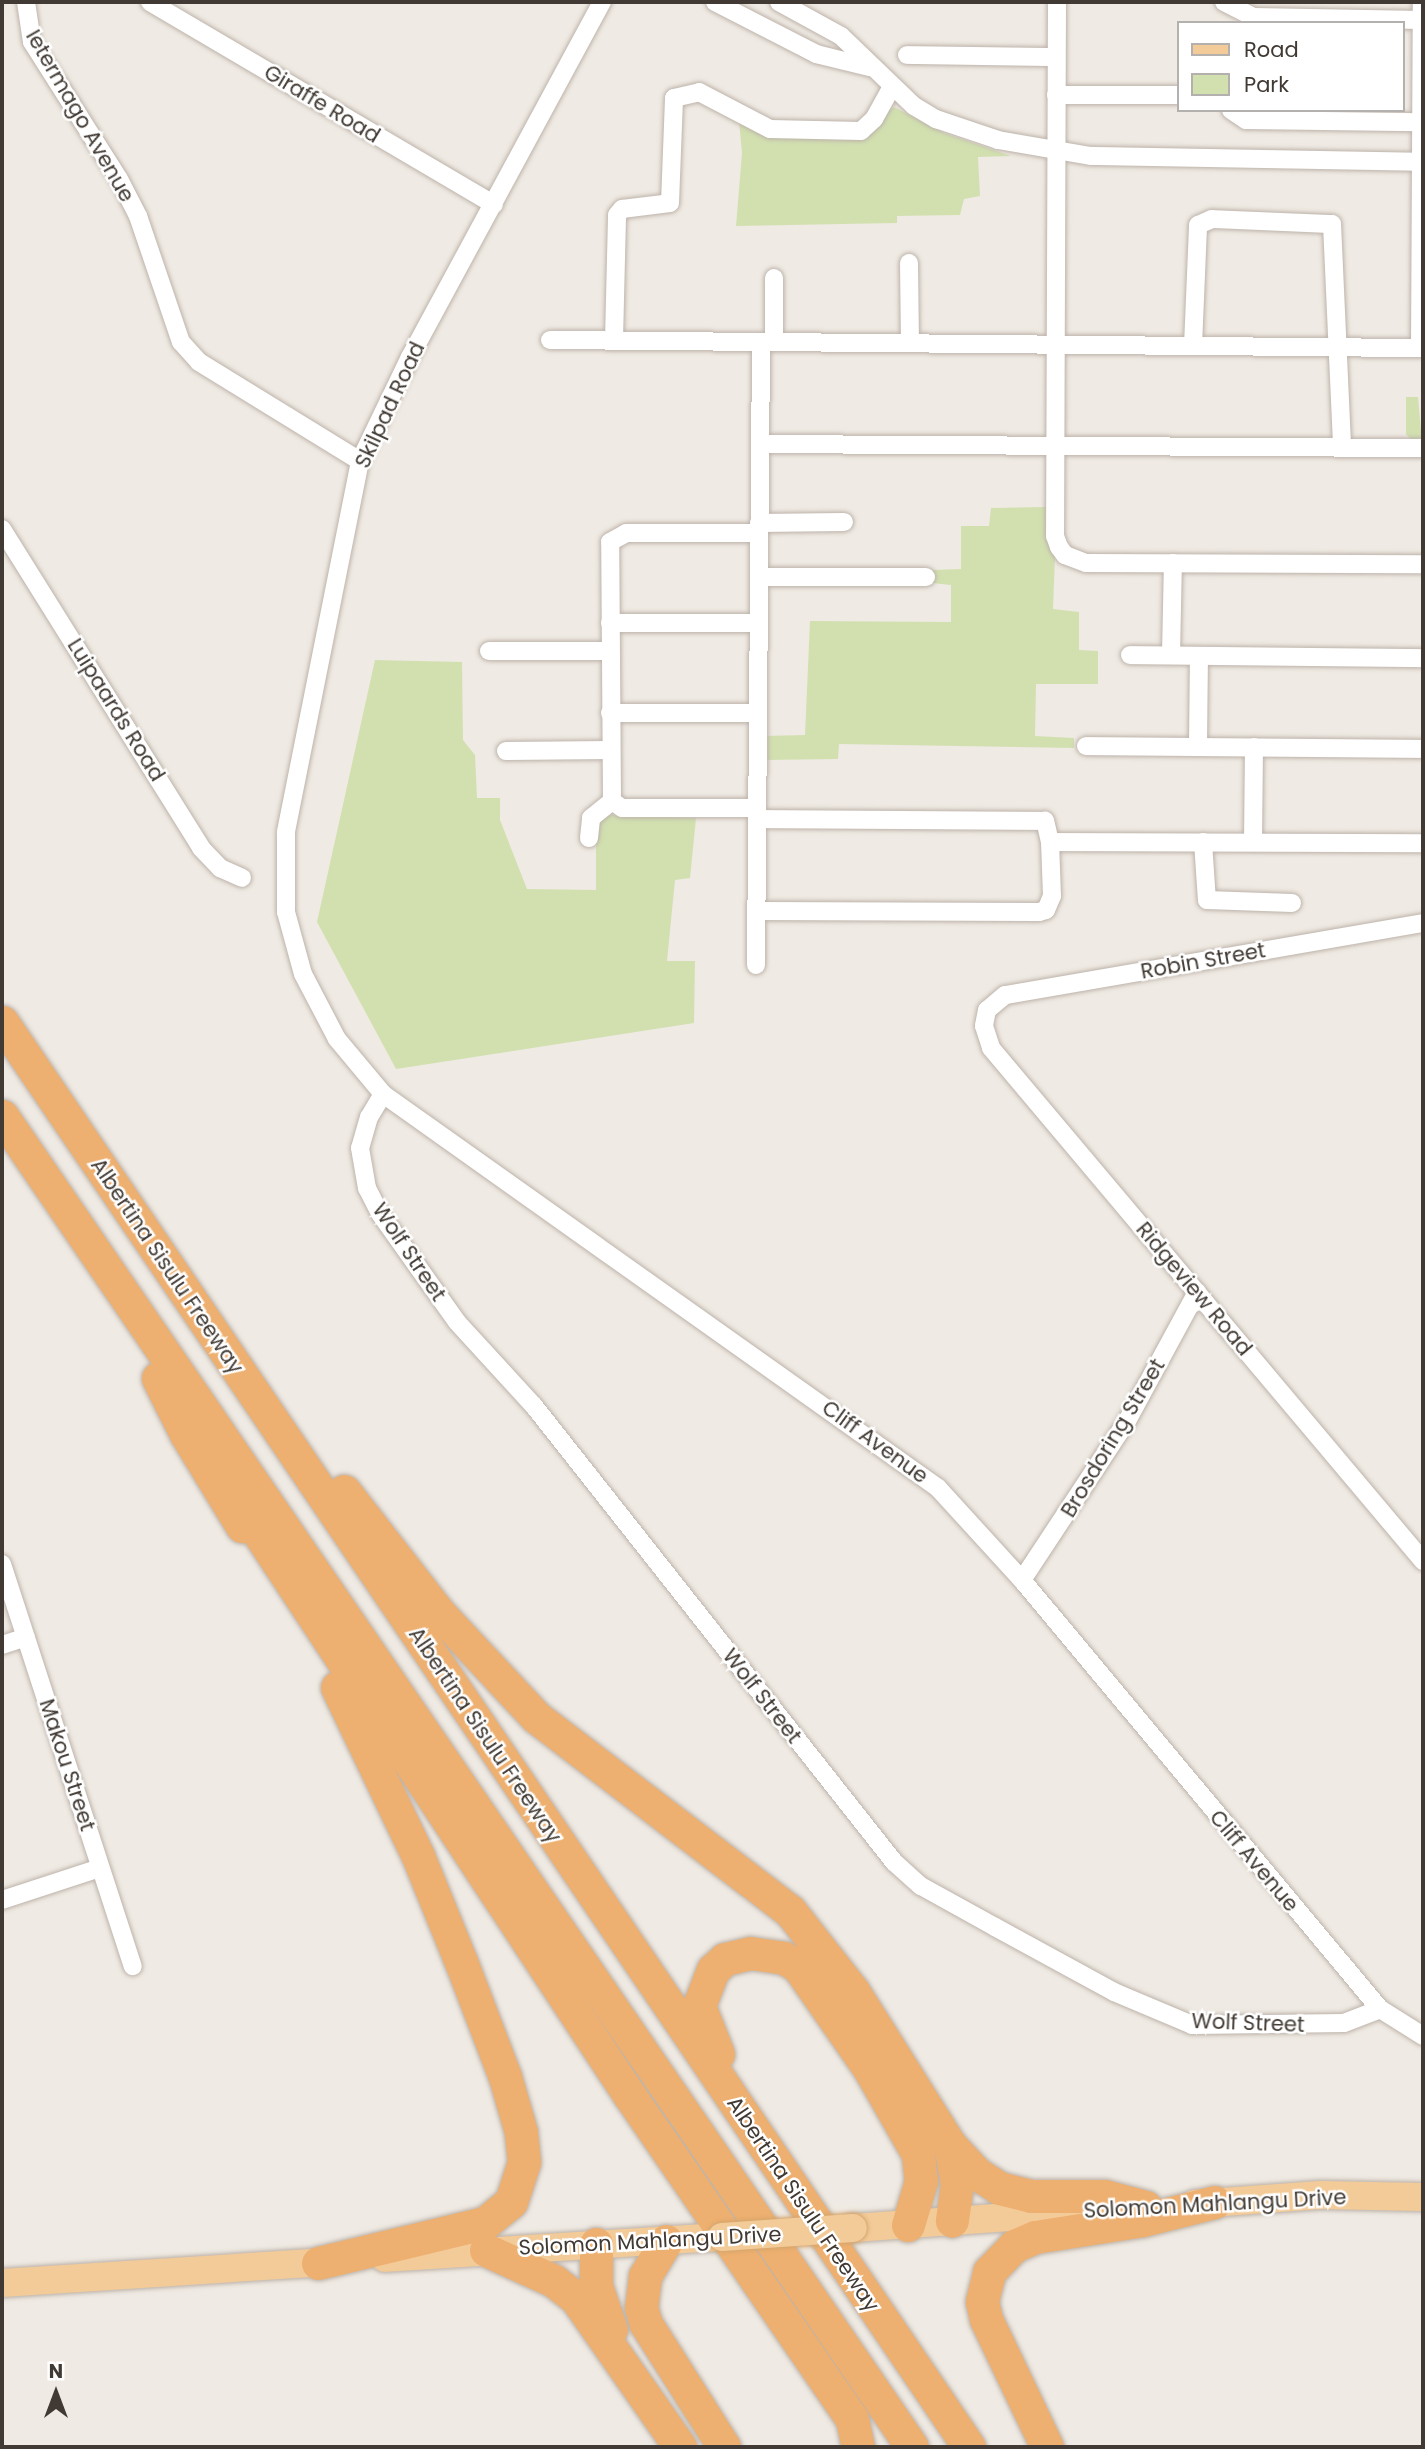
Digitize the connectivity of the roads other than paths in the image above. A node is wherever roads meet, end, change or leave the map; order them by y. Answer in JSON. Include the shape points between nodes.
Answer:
{"nodes":[{"id":1,"x":26,"y":2,"type":"edge"},
{"id":2,"x":150,"y":2,"type":"edge"},
{"id":3,"x":602,"y":2,"type":"edge"},
{"id":4,"x":715,"y":2,"type":"edge"},
{"id":5,"x":779,"y":2,"type":"edge"},
{"id":6,"x":1057,"y":2,"type":"edge"},
{"id":7,"x":1224,"y":2,"type":"edge"},
{"id":8,"x":1422,"y":2,"type":"edge"},
{"id":9,"x":593,"y":10,"type":"edge"},
{"id":10,"x":1422,"y":20,"type":"edge"},
{"id":11,"x":907,"y":55,"type":"dead end"},
{"id":12,"x":1056,"y":57,"type":"junction"},
{"id":13,"x":869,"y":67,"type":"junction"},
{"id":14,"x":892,"y":87,"type":"junction"},
{"id":15,"x":1056,"y":95,"type":"junction"},
{"id":16,"x":1176,"y":96,"type":"edge"},
{"id":17,"x":1234,"y":112,"type":"edge"},
{"id":18,"x":1421,"y":122,"type":"junction"},
{"id":19,"x":1056,"y":151,"type":"junction"},
{"id":20,"x":1422,"y":162,"type":"edge"},
{"id":21,"x":494,"y":205,"type":"junction"},
{"id":22,"x":1421,"y":224,"type":"edge"},
{"id":23,"x":909,"y":264,"type":"dead end"},
{"id":24,"x":774,"y":278,"type":"dead end"},
{"id":25,"x":550,"y":340,"type":"dead end"},
{"id":26,"x":614,"y":340,"type":"junction"},
{"id":27,"x":767,"y":342,"type":"junction"},
{"id":28,"x":910,"y":343,"type":"junction"},
{"id":29,"x":1055,"y":345,"type":"junction"},
{"id":30,"x":1193,"y":346,"type":"junction"},
{"id":31,"x":1336,"y":347,"type":"junction"},
{"id":32,"x":1422,"y":348,"type":"edge"},
{"id":33,"x":1055,"y":443,"type":"junction"},
{"id":34,"x":760,"y":444,"type":"junction"},
{"id":35,"x":1342,"y":445,"type":"junction"},
{"id":36,"x":1422,"y":448,"type":"edge"},
{"id":37,"x":360,"y":461,"type":"junction"},
{"id":38,"x":844,"y":522,"type":"dead end"},
{"id":39,"x":760,"y":528,"type":"junction"},
{"id":40,"x":2,"y":529,"type":"edge"},
{"id":41,"x":1173,"y":563,"type":"junction"},
{"id":42,"x":1423,"y":564,"type":"edge"},
{"id":43,"x":759,"y":577,"type":"junction"},
{"id":44,"x":926,"y":577,"type":"dead end"},
{"id":45,"x":610,"y":623,"type":"junction"},
{"id":46,"x":759,"y":623,"type":"junction"},
{"id":47,"x":489,"y":652,"type":"dead end"},
{"id":48,"x":610,"y":652,"type":"junction"},
{"id":49,"x":1130,"y":655,"type":"dead end"},
{"id":50,"x":1171,"y":655,"type":"junction"},
{"id":51,"x":1199,"y":656,"type":"junction"},
{"id":52,"x":1423,"y":658,"type":"edge"},
{"id":53,"x":610,"y":713,"type":"junction"},
{"id":54,"x":758,"y":713,"type":"junction"},
{"id":55,"x":1086,"y":746,"type":"dead end"},
{"id":56,"x":1198,"y":747,"type":"junction"},
{"id":57,"x":1254,"y":747,"type":"junction"},
{"id":58,"x":1423,"y":748,"type":"edge"},
{"id":59,"x":609,"y":750,"type":"junction"},
{"id":60,"x":506,"y":751,"type":"dead end"},
{"id":61,"x":612,"y":801,"type":"junction"},
{"id":62,"x":757,"y":813,"type":"junction"},
{"id":63,"x":589,"y":838,"type":"dead end"},
{"id":64,"x":1051,"y":842,"type":"junction"},
{"id":65,"x":1203,"y":842,"type":"junction"},
{"id":66,"x":1253,"y":842,"type":"junction"},
{"id":67,"x":1423,"y":843,"type":"edge"},
{"id":68,"x":242,"y":878,"type":"dead end"},
{"id":69,"x":1292,"y":903,"type":"dead end"},
{"id":70,"x":757,"y":911,"type":"junction"},
{"id":71,"x":286,"y":912,"type":"joint"},
{"id":72,"x":1423,"y":923,"type":"edge"},
{"id":73,"x":756,"y":965,"type":"dead end"},
{"id":74,"x":987,"y":1010,"type":"joint"},
{"id":75,"x":2,"y":1022,"type":"edge"},
{"id":76,"x":383,"y":1094,"type":"junction"},
{"id":77,"x":2,"y":1116,"type":"edge"},
{"id":78,"x":2,"y":1141,"type":"edge"},
{"id":79,"x":1197,"y":1292,"type":"junction"},
{"id":80,"x":205,"y":1322,"type":"junction"},
{"id":81,"x":158,"y":1378,"type":"junction"},
{"id":82,"x":1423,"y":1561,"type":"edge"},
{"id":83,"x":2,"y":1564,"type":"edge"},
{"id":84,"x":1022,"y":1580,"type":"junction"},
{"id":85,"x":26,"y":1637,"type":"junction"},
{"id":86,"x":2,"y":1645,"type":"edge"},
{"id":87,"x":100,"y":1868,"type":"junction"},
{"id":88,"x":2,"y":1899,"type":"edge"},
{"id":89,"x":132,"y":1966,"type":"dead end"},
{"id":90,"x":1380,"y":2009,"type":"junction"},
{"id":91,"x":1423,"y":2036,"type":"edge"},
{"id":92,"x":950,"y":2145,"type":"junction"},
{"id":93,"x":1423,"y":2197,"type":"edge"},
{"id":94,"x":1215,"y":2202,"type":"junction"},
{"id":95,"x":1146,"y":2207,"type":"junction"},
{"id":96,"x":952,"y":2221,"type":"junction"},
{"id":97,"x":901,"y":2225,"type":"junction"},
{"id":98,"x":666,"y":2241,"type":"junction"},
{"id":99,"x":596,"y":2245,"type":"junction"},
{"id":100,"x":486,"y":2250,"type":"junction"},
{"id":101,"x":318,"y":2263,"type":"junction"},
{"id":102,"x":2,"y":2283,"type":"edge"},
{"id":103,"x":642,"y":2391,"type":"junction"},
{"id":104,"x":680,"y":2447,"type":"edge"},
{"id":105,"x":723,"y":2447,"type":"edge"},
{"id":106,"x":858,"y":2447,"type":"edge"},
{"id":107,"x":912,"y":2447,"type":"edge"},
{"id":108,"x":970,"y":2447,"type":"edge"},
{"id":109,"x":982,"y":2447,"type":"edge"},
{"id":110,"x":1047,"y":2447,"type":"edge"}],
"edges":[{"from":1,"to":37,"type":"street","name":"Ietermago Avenue","via":[[32,42],[130,200],[181,342],[200,362]]},
{"from":2,"to":21,"type":"street","name":"Giraffe Road"},
{"from":3,"to":9,"type":"street","name":"Skilpad Road"},
{"from":4,"to":13,"type":"street","via":[[816,54]]},
{"from":5,"to":13,"type":"street","via":[[841,36]]},
{"from":6,"to":12,"type":"street"},
{"from":7,"to":10,"type":"street","via":[[1253,16]]},
{"from":8,"to":10,"type":"street"},
{"from":9,"to":21,"type":"street","name":"Skilpad Road"},
{"from":10,"to":18,"type":"street"},
{"from":11,"to":12,"type":"street"},
{"from":12,"to":15,"type":"street"},
{"from":13,"to":14,"type":"street"},
{"from":14,"to":19,"type":"street","via":[[914,106],[956,127]]},
{"from":14,"to":26,"type":"street","via":[[862,131],[770,129],[699,92],[674,98],[670,203],[622,209],[617,215]]},
{"from":15,"to":16,"type":"street"},
{"from":15,"to":19,"type":"street"},
{"from":17,"to":18,"type":"street","via":[[1246,120]]},
{"from":18,"to":20,"type":"street"},
{"from":19,"to":20,"type":"street","via":[[1091,156]]},
{"from":19,"to":29,"type":"street"},
{"from":20,"to":22,"type":"street"},
{"from":21,"to":37,"type":"street","name":"Skilpad Road","via":[[410,357]]},
{"from":22,"to":32,"type":"street"},
{"from":23,"to":28,"type":"street"},
{"from":24,"to":27,"type":"street"},
{"from":25,"to":26,"type":"street"},
{"from":26,"to":27,"type":"street"},
{"from":27,"to":28,"type":"street"},
{"from":27,"to":34,"type":"street"},
{"from":28,"to":29,"type":"street"},
{"from":29,"to":30,"type":"street"},
{"from":29,"to":33,"type":"street"},
{"from":30,"to":31,"type":"street"},
{"from":30,"to":31,"type":"street","via":[[1198,225],[1212,219],[1332,224]]},
{"from":31,"to":32,"type":"street"},
{"from":31,"to":35,"type":"street"},
{"from":33,"to":34,"type":"street"},
{"from":33,"to":35,"type":"street"},
{"from":33,"to":41,"type":"street","via":[[1055,536],[1065,555],[1086,563]]},
{"from":34,"to":39,"type":"street"},
{"from":35,"to":36,"type":"street"},
{"from":37,"to":71,"type":"street","name":"Skilpad Road","via":[[285,833]]},
{"from":38,"to":39,"type":"street"},
{"from":39,"to":43,"type":"street"},
{"from":39,"to":45,"type":"street","via":[[626,533],[613,538]]},
{"from":40,"to":68,"type":"street","name":"Luipaards Road","via":[[201,848],[220,868]]},
{"from":41,"to":42,"type":"street"},
{"from":41,"to":50,"type":"street"},
{"from":43,"to":44,"type":"street"},
{"from":43,"to":46,"type":"street"},
{"from":45,"to":46,"type":"street"},
{"from":45,"to":48,"type":"street"},
{"from":46,"to":54,"type":"street"},
{"from":47,"to":48,"type":"street"},
{"from":48,"to":53,"type":"street"},
{"from":49,"to":50,"type":"street"},
{"from":50,"to":51,"type":"street"},
{"from":51,"to":52,"type":"street"},
{"from":51,"to":56,"type":"street"},
{"from":53,"to":54,"type":"street"},
{"from":53,"to":59,"type":"street"},
{"from":54,"to":62,"type":"street"},
{"from":55,"to":56,"type":"street"},
{"from":56,"to":57,"type":"street"},
{"from":57,"to":58,"type":"street"},
{"from":57,"to":66,"type":"street"},
{"from":59,"to":60,"type":"street"},
{"from":59,"to":61,"type":"street"},
{"from":61,"to":62,"type":"street","via":[[622,808]]},
{"from":61,"to":63,"type":"street","via":[[592,818]]},
{"from":62,"to":64,"type":"street","via":[[1035,819],[1045,821]]},
{"from":62,"to":70,"type":"street"},
{"from":64,"to":65,"type":"street"},
{"from":64,"to":70,"type":"street","via":[[1052,896],[1046,910],[1039,912]]},
{"from":65,"to":66,"type":"street"},
{"from":65,"to":69,"type":"street","via":[[1207,900]]},
{"from":66,"to":67,"type":"street"},
{"from":70,"to":73,"type":"street"},
{"from":71,"to":76,"type":"street","name":"Cliff Avenue","via":[[317,1005],[337,1039]]},
{"from":72,"to":74,"type":"street","name":"Robin Street","via":[[1029,990],[1005,995]]},
{"from":74,"to":79,"type":"street","name":"Ridgeview Road","via":[[984,1026],[991,1048]]},
{"from":75,"to":80,"type":"highway","name":"Albertina Sisulu Freeway"},
{"from":76,"to":84,"type":"street","name":"Cliff Avenue","via":[[915,1468]]},
{"from":76,"to":90,"type":"street","name":"Wolf Street","via":[[369,1117],[360,1148],[367,1188],[381,1215],[457,1322],[534,1406],[894,1862],[921,1886],[995,1927],[1114,1992],[1192,2025],[1343,2023]]},
{"from":77,"to":107,"type":"highway"},
{"from":78,"to":81,"type":"highway"},
{"from":79,"to":82,"type":"street","name":"Ridgeview Road"},
{"from":79,"to":84,"type":"street","name":"Brosdoring Street","via":[[1127,1421]]},
{"from":80,"to":92,"type":"highway","via":[[229,1344],[439,1613],[536,1717],[790,1911],[853,1991]]},
{"from":80,"to":108,"type":"highway","name":"Albertina Sisulu Freeway"},
{"from":81,"to":101,"type":"highway","via":[[186,1434],[359,1729],[461,1962],[522,2132],[524,2162],[518,2190],[503,2212],[485,2223]]},
{"from":81,"to":106,"type":"highway","via":[[630,2096],[852,2419]]},
{"from":83,"to":85,"type":"street","name":"Makou Street"},
{"from":84,"to":90,"type":"street","name":"Cliff Avenue"},
{"from":85,"to":86,"type":"street"},
{"from":85,"to":87,"type":"street","name":"Makou Street"},
{"from":87,"to":88,"type":"street"},
{"from":87,"to":89,"type":"street","name":"Makou Street"},
{"from":90,"to":91,"type":"street","name":"Cliff Avenue"},
{"from":92,"to":95,"type":"highway","via":[[982,2178],[1014,2193],[1104,2196]]},
{"from":92,"to":96,"type":"highway","via":[[957,2185]]},
{"from":93,"to":94,"type":"main road","name":"Solomon Mahlangu Drive","via":[[1321,2195]]},
{"from":94,"to":95,"type":"main road","name":"Solomon Mahlangu Drive"},
{"from":94,"to":110,"type":"highway","via":[[1143,2220],[1035,2237],[1014,2246],[993,2266],[984,2287],[986,2319]]},
{"from":95,"to":96,"type":"main road","name":"Solomon Mahlangu Drive"},
{"from":96,"to":97,"type":"main road","name":"Solomon Mahlangu Drive"},
{"from":97,"to":98,"type":"main road","name":"Solomon Mahlangu Drive","bridge":true},
{"from":97,"to":109,"type":"highway","via":[[921,2181],[918,2154],[810,1978],[784,1958],[768,1954],[725,1959],[706,1980],[699,2006],[716,2051]]},
{"from":98,"to":99,"type":"main road","name":"Solomon Mahlangu Drive"},
{"from":98,"to":105,"type":"highway","via":[[645,2276],[641,2307],[653,2336]]},
{"from":99,"to":100,"type":"main road","name":"Solomon Mahlangu Drive"},
{"from":99,"to":103,"type":"highway","via":[[598,2299]]},
{"from":100,"to":101,"type":"main road","name":"Solomon Mahlangu Drive"},
{"from":100,"to":103,"type":"highway","via":[[554,2281],[576,2298]]},
{"from":101,"to":102,"type":"main road","name":"Solomon Mahlangu Drive"},
{"from":103,"to":104,"type":"highway"}]}
